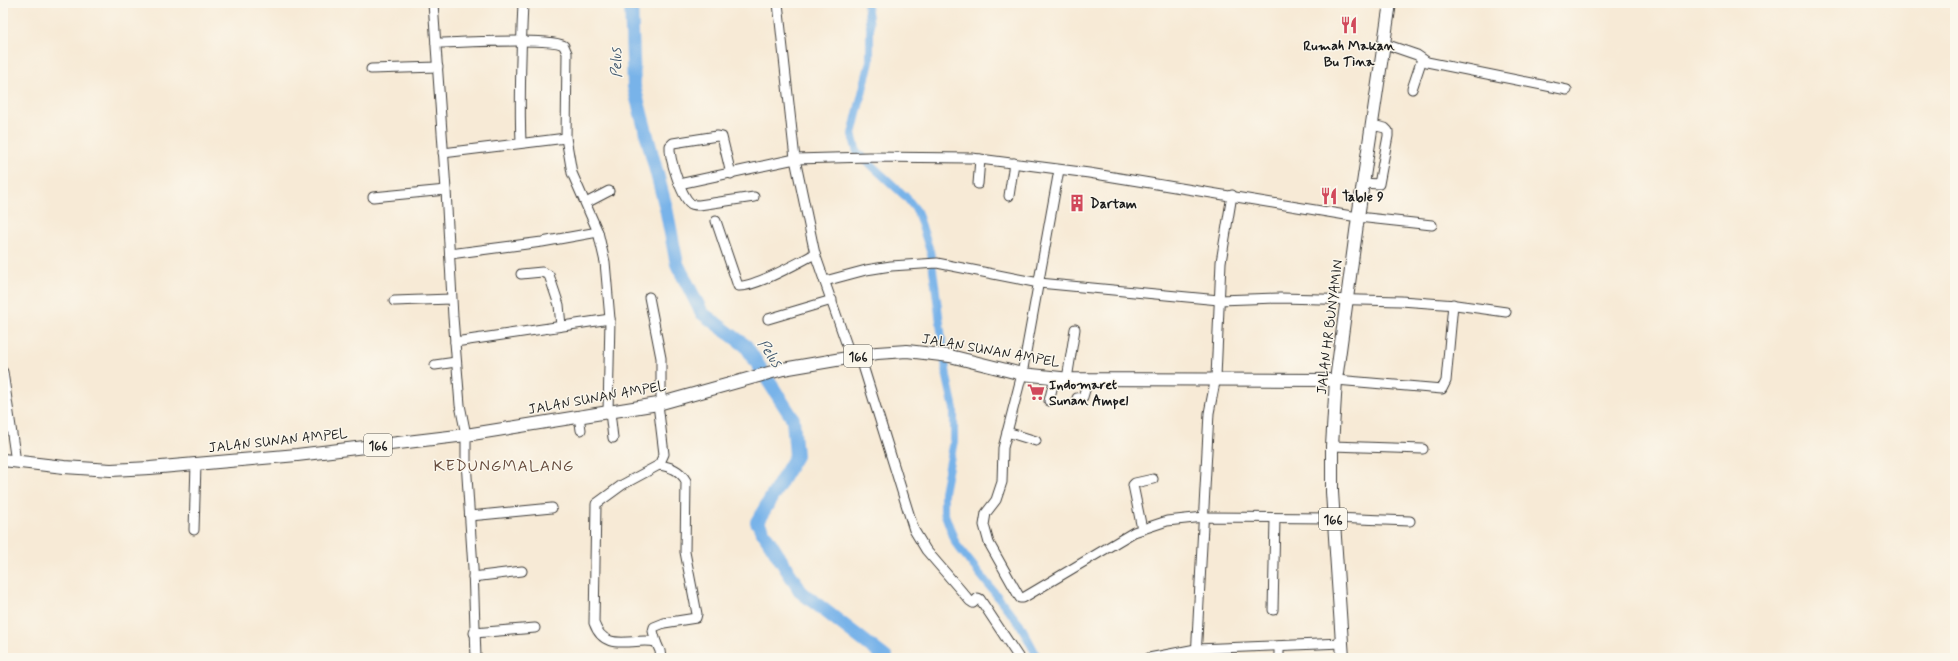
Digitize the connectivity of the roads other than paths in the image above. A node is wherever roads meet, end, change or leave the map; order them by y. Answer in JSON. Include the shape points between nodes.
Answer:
{"nodes":[{"id":1,"x":433,"y":3,"type":"edge"},
{"id":2,"x":523,"y":3,"type":"edge"},
{"id":3,"x":778,"y":3,"type":"edge"},
{"id":4,"x":1390,"y":3,"type":"edge"},
{"id":5,"x":523,"y":41,"type":"junction"},
{"id":6,"x":436,"y":43,"type":"junction"},
{"id":7,"x":1385,"y":44,"type":"junction"},
{"id":8,"x":1422,"y":59,"type":"junction"},
{"id":9,"x":438,"y":67,"type":"junction"},
{"id":10,"x":371,"y":69,"type":"dead end"},
{"id":11,"x":1412,"y":89,"type":"dead end"},
{"id":12,"x":1567,"y":90,"type":"dead end"},
{"id":13,"x":1372,"y":125,"type":"junction"},
{"id":14,"x":566,"y":138,"type":"junction"},
{"id":15,"x":521,"y":142,"type":"junction"},
{"id":16,"x":443,"y":152,"type":"junction"},
{"id":17,"x":795,"y":159,"type":"junction"},
{"id":18,"x":980,"y":159,"type":"junction"},
{"id":19,"x":1014,"y":163,"type":"junction"},
{"id":20,"x":1059,"y":170,"type":"junction"},
{"id":21,"x":731,"y":174,"type":"junction"},
{"id":22,"x":1363,"y":183,"type":"junction"},
{"id":23,"x":679,"y":184,"type":"junction"},
{"id":24,"x":978,"y":184,"type":"dead end"},
{"id":25,"x":446,"y":190,"type":"junction"},
{"id":26,"x":609,"y":192,"type":"dead end"},
{"id":27,"x":1232,"y":195,"type":"junction"},
{"id":28,"x":754,"y":196,"type":"dead end"},
{"id":29,"x":1009,"y":196,"type":"dead end"},
{"id":30,"x":373,"y":197,"type":"dead end"},
{"id":31,"x":586,"y":203,"type":"junction"},
{"id":32,"x":1358,"y":216,"type":"junction"},
{"id":33,"x":716,"y":221,"type":"dead end"},
{"id":34,"x":1432,"y":225,"type":"dead end"},
{"id":35,"x":598,"y":232,"type":"junction"},
{"id":36,"x":450,"y":254,"type":"junction"},
{"id":37,"x":815,"y":254,"type":"junction"},
{"id":38,"x":521,"y":274,"type":"dead end"},
{"id":39,"x":825,"y":281,"type":"junction"},
{"id":40,"x":1039,"y":283,"type":"junction"},
{"id":41,"x":649,"y":298,"type":"dead end"},
{"id":42,"x":451,"y":299,"type":"junction"},
{"id":43,"x":1348,"y":299,"type":"junction"},
{"id":44,"x":832,"y":300,"type":"junction"},
{"id":45,"x":1219,"y":300,"type":"junction"},
{"id":46,"x":394,"y":301,"type":"dead end"},
{"id":47,"x":1453,"y":304,"type":"junction"},
{"id":48,"x":1506,"y":312,"type":"dead end"},
{"id":49,"x":610,"y":319,"type":"junction"},
{"id":50,"x":768,"y":319,"type":"dead end"},
{"id":51,"x":561,"y":326,"type":"junction"},
{"id":52,"x":1075,"y":329,"type":"dead end"},
{"id":53,"x":456,"y":342,"type":"junction"},
{"id":54,"x":856,"y":357,"type":"junction"},
{"id":55,"x":456,"y":362,"type":"junction"},
{"id":56,"x":435,"y":365,"type":"dead end"},
{"id":57,"x":3,"y":372,"type":"edge"},
{"id":58,"x":1022,"y":374,"type":"junction"},
{"id":59,"x":1061,"y":378,"type":"junction"},
{"id":60,"x":1088,"y":380,"type":"junction"},
{"id":61,"x":1215,"y":380,"type":"junction"},
{"id":62,"x":1336,"y":380,"type":"junction"},
{"id":63,"x":1077,"y":398,"type":"dead end"},
{"id":64,"x":1049,"y":401,"type":"dead end"},
{"id":65,"x":660,"y":403,"type":"junction"},
{"id":66,"x":609,"y":412,"type":"junction"},
{"id":67,"x":579,"y":416,"type":"junction"},
{"id":68,"x":581,"y":430,"type":"dead end"},
{"id":69,"x":1007,"y":432,"type":"junction"},
{"id":70,"x":466,"y":435,"type":"junction"},
{"id":71,"x":613,"y":438,"type":"dead end"},
{"id":72,"x":1036,"y":441,"type":"dead end"},
{"id":73,"x":1332,"y":446,"type":"junction"},
{"id":74,"x":1424,"y":449,"type":"dead end"},
{"id":75,"x":3,"y":460,"type":"edge"},
{"id":76,"x":16,"y":462,"type":"junction"},
{"id":77,"x":196,"y":464,"type":"junction"},
{"id":78,"x":659,"y":465,"type":"junction"},
{"id":79,"x":1154,"y":479,"type":"dead end"},
{"id":80,"x":552,"y":508,"type":"dead end"},
{"id":81,"x":470,"y":516,"type":"junction"},
{"id":82,"x":1204,"y":517,"type":"junction"},
{"id":83,"x":1275,"y":518,"type":"junction"},
{"id":84,"x":1333,"y":518,"type":"junction"},
{"id":85,"x":1410,"y":521,"type":"dead end"},
{"id":86,"x":1142,"y":529,"type":"junction"},
{"id":87,"x":194,"y":530,"type":"dead end"},
{"id":88,"x":522,"y":571,"type":"dead end"},
{"id":89,"x":473,"y":577,"type":"junction"},
{"id":90,"x":1273,"y":610,"type":"dead end"},
{"id":91,"x":535,"y":628,"type":"dead end"},
{"id":92,"x":474,"y":633,"type":"junction"},
{"id":93,"x":656,"y":642,"type":"junction"},
{"id":94,"x":1342,"y":643,"type":"junction"},
{"id":95,"x":1279,"y":646,"type":"junction"},
{"id":96,"x":1196,"y":654,"type":"edge"},
{"id":97,"x":476,"y":658,"type":"edge"},
{"id":98,"x":661,"y":658,"type":"edge"},
{"id":99,"x":1019,"y":658,"type":"edge"},
{"id":100,"x":1149,"y":658,"type":"edge"},
{"id":101,"x":1279,"y":658,"type":"edge"},
{"id":102,"x":1343,"y":658,"type":"edge"}],
"edges":[{"from":1,"to":6,"type":"street"},
{"from":2,"to":5,"type":"street"},
{"from":3,"to":17,"type":"street"},
{"from":4,"to":7,"type":"main road","name":"JALAN HR BUNYAMIN"},
{"from":5,"to":6,"type":"street"},
{"from":5,"to":14,"type":"street","via":[[558,42],[564,46],[567,54]]},
{"from":5,"to":15,"type":"street","via":[[519,94]]},
{"from":6,"to":9,"type":"street"},
{"from":7,"to":8,"type":"street"},
{"from":7,"to":13,"type":"main road","name":"JALAN HR BUNYAMIN"},
{"from":8,"to":11,"type":"street"},
{"from":8,"to":12,"type":"street"},
{"from":9,"to":10,"type":"street"},
{"from":9,"to":16,"type":"street"},
{"from":13,"to":22,"type":"main road","name":"JALAN HR BUNYAMIN"},
{"from":13,"to":22,"type":"street","via":[[1387,129],[1388,136],[1379,184]]},
{"from":14,"to":15,"type":"street"},
{"from":14,"to":31,"type":"street","via":[[572,173]]},
{"from":15,"to":16,"type":"street"},
{"from":16,"to":25,"type":"street"},
{"from":17,"to":18,"type":"street","via":[[869,156]]},
{"from":17,"to":21,"type":"street"},
{"from":17,"to":37,"type":"street"},
{"from":18,"to":19,"type":"street"},
{"from":18,"to":24,"type":"street"},
{"from":19,"to":20,"type":"street"},
{"from":19,"to":29,"type":"street"},
{"from":20,"to":27,"type":"street"},
{"from":20,"to":40,"type":"street"},
{"from":21,"to":23,"type":"street"},
{"from":21,"to":23,"type":"street","via":[[722,137],[673,144],[669,150]]},
{"from":22,"to":32,"type":"main road","name":"JALAN HR BUNYAMIN"},
{"from":23,"to":28,"type":"street","via":[[693,205]]},
{"from":25,"to":30,"type":"street"},
{"from":25,"to":36,"type":"street"},
{"from":26,"to":31,"type":"street"},
{"from":27,"to":32,"type":"street"},
{"from":27,"to":45,"type":"street","via":[[1221,262]]},
{"from":31,"to":35,"type":"street"},
{"from":32,"to":34,"type":"street"},
{"from":32,"to":43,"type":"main road","name":"JALAN HR BUNYAMIN"},
{"from":33,"to":37,"type":"street","via":[[738,286],[759,281]]},
{"from":35,"to":36,"type":"street"},
{"from":35,"to":49,"type":"street","via":[[604,255]]},
{"from":36,"to":42,"type":"street"},
{"from":37,"to":39,"type":"street"},
{"from":38,"to":51,"type":"street","via":[[542,272],[549,275],[559,305]]},
{"from":39,"to":40,"type":"street","via":[[866,270],[925,263]]},
{"from":39,"to":44,"type":"street"},
{"from":40,"to":45,"type":"street"},
{"from":40,"to":58,"type":"street"},
{"from":41,"to":65,"type":"street","via":[[662,358]]},
{"from":42,"to":46,"type":"street"},
{"from":42,"to":53,"type":"street"},
{"from":43,"to":45,"type":"street"},
{"from":43,"to":47,"type":"street"},
{"from":43,"to":62,"type":"main road","name":"JALAN HR BUNYAMIN"},
{"from":44,"to":50,"type":"street"},
{"from":44,"to":54,"type":"street"},
{"from":45,"to":61,"type":"street"},
{"from":47,"to":48,"type":"street"},
{"from":47,"to":62,"type":"street","via":[[1446,381],[1442,390]]},
{"from":49,"to":51,"type":"street"},
{"from":49,"to":66,"type":"street"},
{"from":51,"to":53,"type":"street"},
{"from":52,"to":59,"type":"street"},
{"from":53,"to":55,"type":"street"},
{"from":54,"to":58,"type":"main road","name":"JALAN SUNAN AMPEL","number":"166","via":[[907,351],[934,353]]},
{"from":54,"to":65,"type":"main road","name":"JALAN SUNAN AMPEL","number":"166","via":[[783,369]]},
{"from":54,"to":99,"type":"street","via":[[914,530],[926,550],[970,601],[980,599]]},
{"from":55,"to":56,"type":"street"},
{"from":55,"to":70,"type":"street"},
{"from":57,"to":76,"type":"street"},
{"from":58,"to":59,"type":"main road","name":"JALAN SUNAN AMPEL","number":"166"},
{"from":58,"to":69,"type":"street"},
{"from":59,"to":60,"type":"main road","name":"JALAN SUNAN AMPEL","number":"166"},
{"from":59,"to":64,"type":"street"},
{"from":60,"to":61,"type":"main road","name":"JALAN SUNAN AMPEL","number":"166"},
{"from":60,"to":63,"type":"street","via":[[1085,394]]},
{"from":61,"to":62,"type":"main road","name":"JALAN SUNAN AMPEL","number":"166"},
{"from":61,"to":82,"type":"street","via":[[1209,413]]},
{"from":62,"to":73,"type":"main road","name":"JALAN HR BUNYAMIN","number":"166"},
{"from":65,"to":66,"type":"main road","name":"JALAN SUNAN AMPEL","number":"166"},
{"from":65,"to":78,"type":"street","via":[[664,454]]},
{"from":66,"to":67,"type":"main road","name":"JALAN SUNAN AMPEL","number":"166"},
{"from":66,"to":71,"type":"street"},
{"from":67,"to":68,"type":"street"},
{"from":67,"to":70,"type":"main road","name":"JALAN SUNAN AMPEL","number":"166"},
{"from":69,"to":72,"type":"street"},
{"from":69,"to":86,"type":"street","via":[[1002,448],[1002,482],[996,500],[986,513],[984,525],[989,543],[1020,598]]},
{"from":70,"to":77,"type":"main road","name":"JALAN SUNAN AMPEL","number":"166"},
{"from":70,"to":81,"type":"street"},
{"from":73,"to":74,"type":"street"},
{"from":73,"to":84,"type":"main road","name":"JALAN HR BUNYAMIN","number":"166"},
{"from":75,"to":76,"type":"main road","name":"JALAN SUNAN AMPEL","number":"166"},
{"from":76,"to":77,"type":"main road","name":"JALAN SUNAN AMPEL","number":"166","via":[[111,470]]},
{"from":77,"to":87,"type":"street"},
{"from":78,"to":93,"type":"street","via":[[678,470],[686,481],[685,552],[697,614],[696,618],[654,627]]},
{"from":78,"to":93,"type":"street","via":[[622,485],[596,504],[594,615],[594,623],[602,638],[612,642]]},
{"from":79,"to":86,"type":"street","via":[[1133,485]]},
{"from":80,"to":81,"type":"street"},
{"from":81,"to":89,"type":"street"},
{"from":82,"to":83,"type":"street"},
{"from":82,"to":86,"type":"street","via":[[1167,521]]},
{"from":82,"to":96,"type":"street"},
{"from":83,"to":84,"type":"street"},
{"from":83,"to":90,"type":"street"},
{"from":84,"to":85,"type":"street"},
{"from":84,"to":94,"type":"main road","name":"JALAN HR BUNYAMIN","number":"166"},
{"from":88,"to":89,"type":"street"},
{"from":89,"to":92,"type":"street"},
{"from":91,"to":92,"type":"street"},
{"from":92,"to":97,"type":"street"},
{"from":93,"to":98,"type":"street"},
{"from":94,"to":95,"type":"street"},
{"from":94,"to":102,"type":"main road","name":"JALAN HR BUNYAMIN","number":"166"},
{"from":95,"to":96,"type":"street"},
{"from":95,"to":101,"type":"street"},
{"from":96,"to":100,"type":"street"}]}
